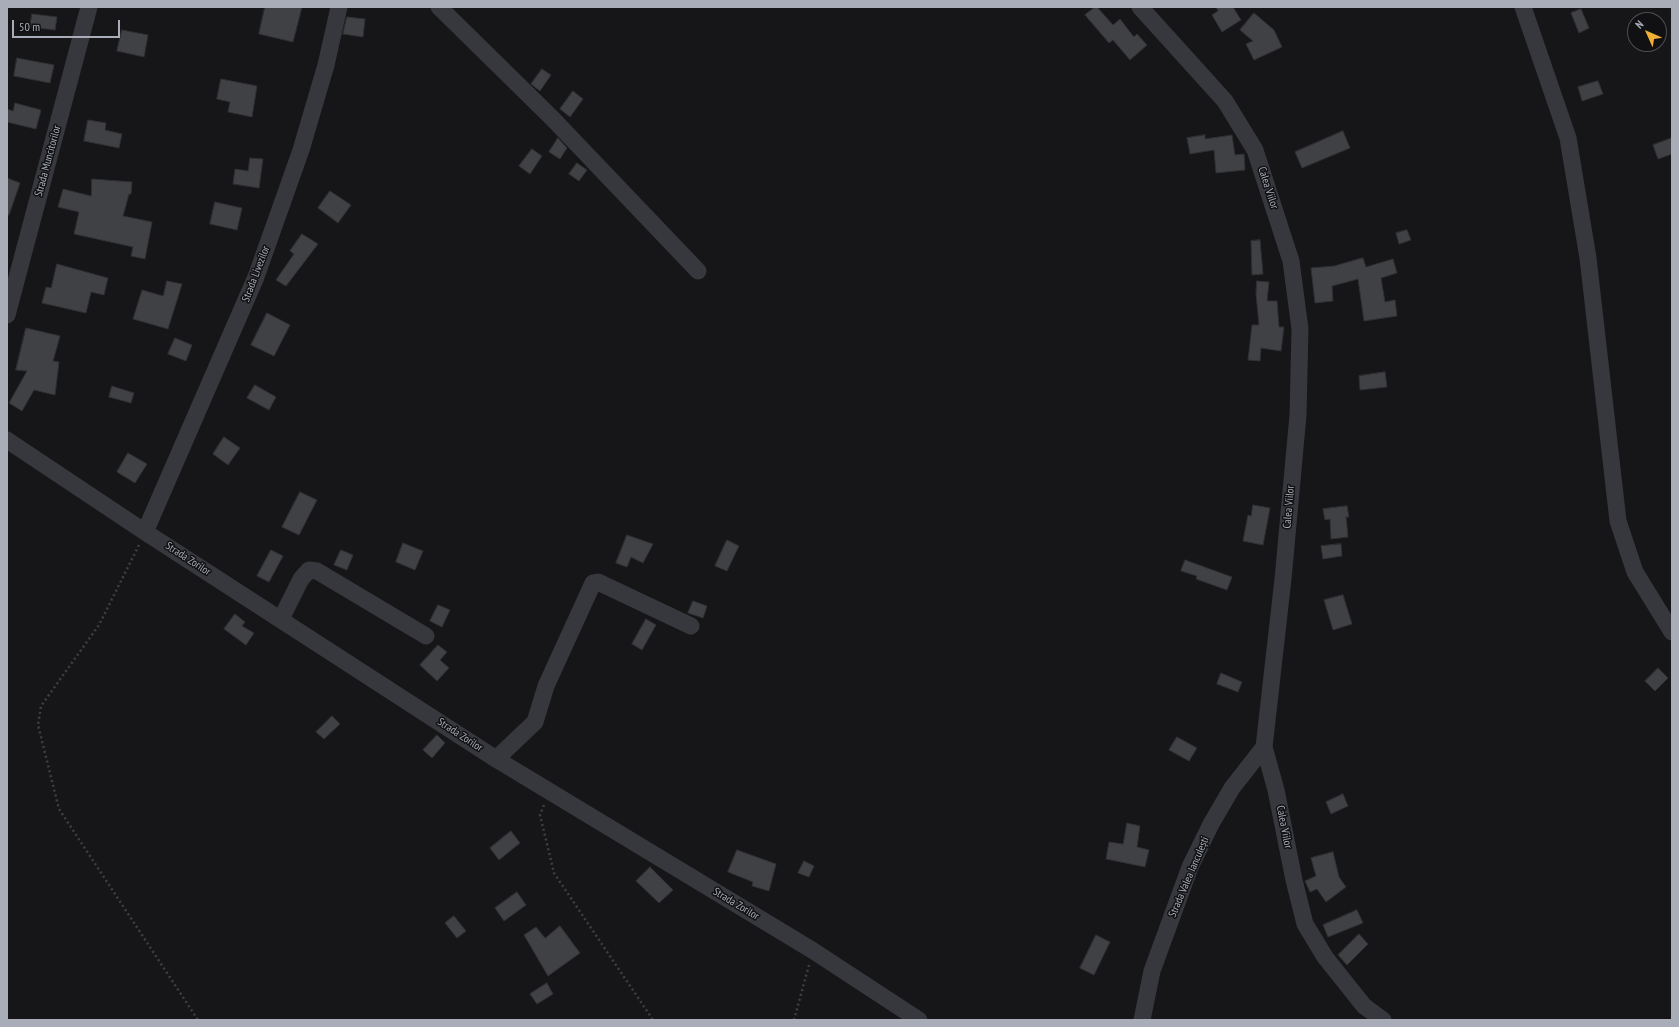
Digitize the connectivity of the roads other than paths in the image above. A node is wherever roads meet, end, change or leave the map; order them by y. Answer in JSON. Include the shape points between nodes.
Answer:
{"nodes":[{"id":1,"x":89,"y":7,"type":"edge"},
{"id":2,"x":339,"y":7,"type":"edge"},
{"id":3,"x":439,"y":7,"type":"edge"},
{"id":4,"x":1140,"y":7,"type":"edge"},
{"id":5,"x":1523,"y":7,"type":"edge"},
{"id":6,"x":698,"y":271,"type":"dead end"},
{"id":7,"x":7,"y":315,"type":"edge"},
{"id":8,"x":7,"y":440,"type":"edge"},
{"id":9,"x":145,"y":532,"type":"junction"},
{"id":10,"x":281,"y":619,"type":"junction"},
{"id":11,"x":691,"y":626,"type":"dead end"},
{"id":12,"x":1672,"y":632,"type":"edge"},
{"id":13,"x":426,"y":636,"type":"dead end"},
{"id":14,"x":1264,"y":747,"type":"junction"},
{"id":15,"x":496,"y":759,"type":"junction"},
{"id":16,"x":919,"y":1020,"type":"edge"},
{"id":17,"x":1142,"y":1020,"type":"edge"},
{"id":18,"x":1384,"y":1020,"type":"edge"}],
"edges":[{"from":1,"to":7,"type":"street","name":"Strada Muncitorilor"},
{"from":2,"to":9,"type":"street","name":"Strada Livezilor","via":[[326,65],[301,150],[256,277]]},
{"from":3,"to":6,"type":"street","via":[[553,119]]},
{"from":4,"to":14,"type":"street","name":"Calea Viilor","via":[[1225,101],[1255,150],[1291,261],[1300,329],[1298,415]]},
{"from":5,"to":12,"type":"street","via":[[1568,138],[1588,258],[1618,521],[1634,572]]},
{"from":8,"to":9,"type":"street","name":"Strada Zorilor"},
{"from":9,"to":10,"type":"street","name":"Strada Zorilor"},
{"from":10,"to":13,"type":"street","via":[[301,579],[309,570],[317,571]]},
{"from":10,"to":15,"type":"street","name":"Strada Zorilor"},
{"from":11,"to":15,"type":"street","via":[[598,582],[593,583],[546,686],[535,722]]},
{"from":14,"to":17,"type":"street","name":"Strada Valea Ianculești","via":[[1232,788],[1190,866],[1152,971]]},
{"from":14,"to":18,"type":"street","name":"Calea Viilor","via":[[1305,924],[1324,956],[1364,1006]]},
{"from":15,"to":16,"type":"street","name":"Strada Zorilor","via":[[812,950]]}]}
